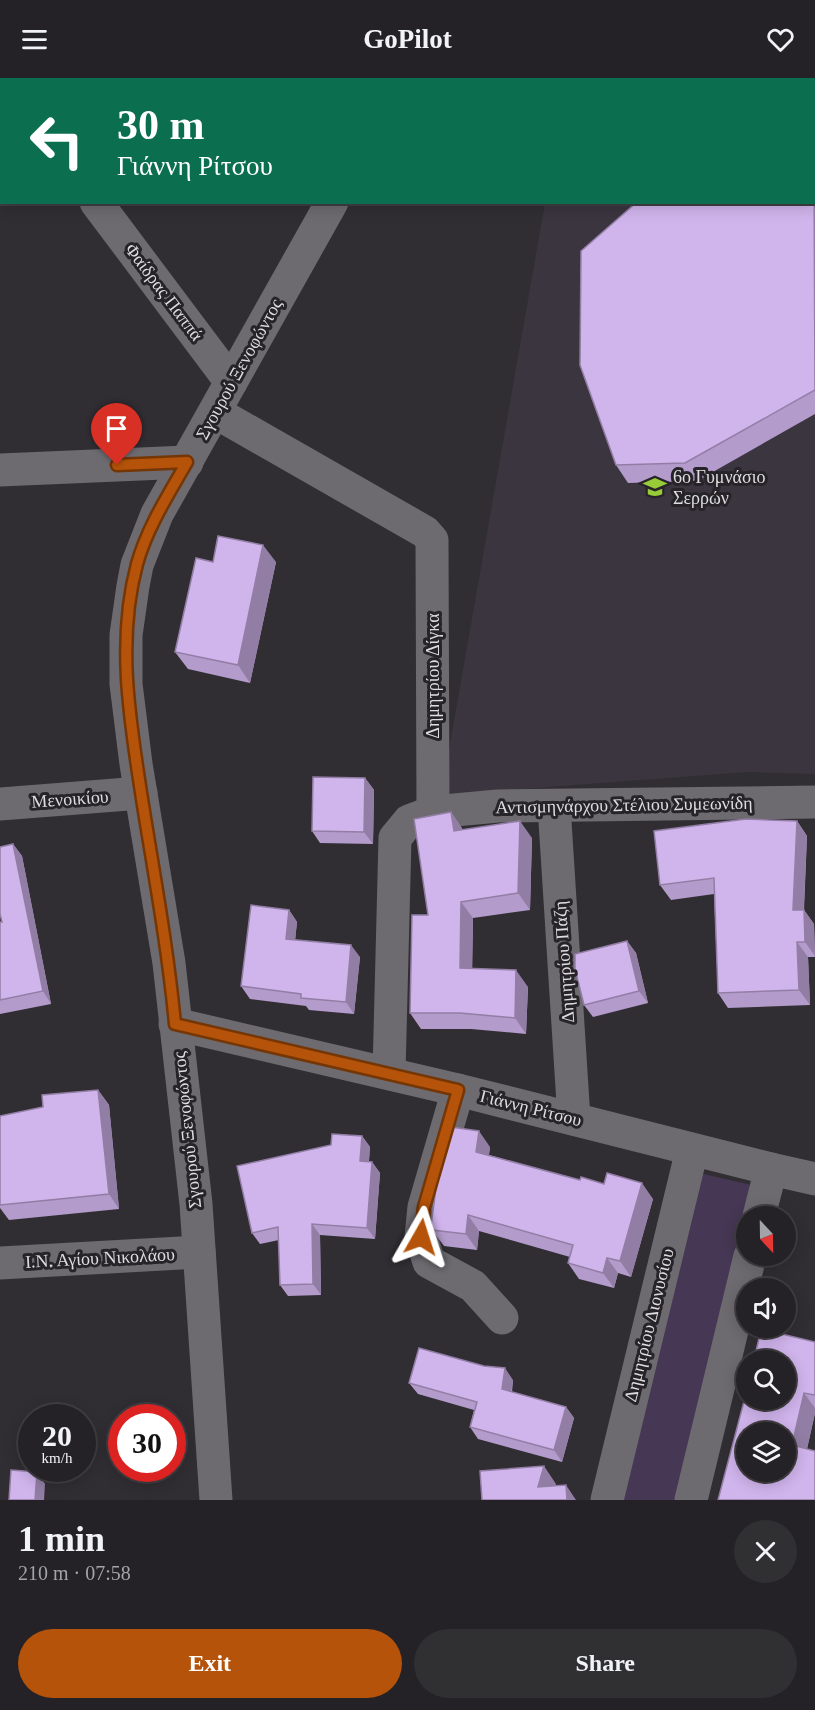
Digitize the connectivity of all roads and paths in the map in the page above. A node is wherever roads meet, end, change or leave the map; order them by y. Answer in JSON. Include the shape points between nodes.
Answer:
{"nodes":[{"id":1,"x":98,"y":204,"type":"edge"},
{"id":2,"x":331,"y":204,"type":"edge"},
{"id":3,"x":231,"y":382,"type":"junction"},
{"id":4,"x":215,"y":412,"type":"junction"},
{"id":5,"x":187,"y":462,"type":"junction"},
{"id":6,"x":0,"y":470,"type":"edge"},
{"id":7,"x":141,"y":794,"type":"junction"},
{"id":8,"x":815,"y":802,"type":"edge"},
{"id":9,"x":0,"y":804,"type":"edge"},
{"id":10,"x":554,"y":806,"type":"junction"},
{"id":11,"x":433,"y":812,"type":"junction"},
{"id":12,"x":175,"y":1024,"type":"junction"},
{"id":13,"x":389,"y":1073,"type":"junction"},
{"id":14,"x":458,"y":1090,"type":"junction"},
{"id":15,"x":574,"y":1119,"type":"junction"},
{"id":16,"x":692,"y":1150,"type":"junction"},
{"id":17,"x":771,"y":1170,"type":"junction"},
{"id":18,"x":815,"y":1179,"type":"edge"},
{"id":19,"x":762,"y":1206,"type":"edge"},
{"id":20,"x":199,"y":1252,"type":"junction"},
{"id":21,"x":0,"y":1263,"type":"edge"},
{"id":22,"x":748,"y":1266,"type":"edge"},
{"id":23,"x":502,"y":1317,"type":"dead end"},
{"id":24,"x":216,"y":1500,"type":"edge"},
{"id":25,"x":607,"y":1500,"type":"edge"},
{"id":26,"x":691,"y":1500,"type":"edge"}],
"edges":[{"from":1,"to":3,"type":"street","name":"Φαίδρας Παππά"},
{"from":2,"to":3,"type":"street","name":"Σγουρού Ξενοφώντος"},
{"from":3,"to":4,"type":"street","name":"Σγουρού Ξενοφώντος"},
{"from":4,"to":5,"type":"street","name":"Σγουρού Ξενοφώντος"},
{"from":4,"to":11,"type":"street","name":"Δημητρίου Δίγκα","via":[[425,531],[432,540]]},
{"from":5,"to":6,"type":"street"},
{"from":5,"to":7,"type":"street","name":"Σγουρού Ξενοφώντος","via":[[145,542],[128,611],[126,684]]},
{"from":7,"to":9,"type":"street","name":"Μενοικίου"},
{"from":7,"to":12,"type":"street","name":"Σγουρού Ξενοφώντος"},
{"from":8,"to":10,"type":"street","name":"Αντισμηνάρχου Στέλιου Συμεωνίδη"},
{"from":10,"to":11,"type":"street","name":"Αντισμηνάρχου Στέλιου Συμεωνίδη"},
{"from":10,"to":15,"type":"street","name":"Δημητρίου Πάζη"},
{"from":11,"to":13,"type":"street","name":"Αντισμηνάρχου Στέλιου Συμεωνίδη","via":[[409,821],[395,838]]},
{"from":12,"to":13,"type":"street","name":"Γιάννη Ρίτσου"},
{"from":12,"to":20,"type":"street","name":"Σγουρού Ξενοφώντος"},
{"from":13,"to":14,"type":"street","name":"Γιάννη Ρίτσου"},
{"from":14,"to":15,"type":"street","name":"Γιάννη Ρίτσου"},
{"from":14,"to":23,"type":"street","via":[[424,1207],[421,1237],[429,1262],[473,1286]]},
{"from":15,"to":16,"type":"street","name":"Γιάννη Ρίτσου"},
{"from":16,"to":17,"type":"street","name":"Γιάννη Ρίτσου"},
{"from":16,"to":25,"type":"street","name":"Δημητρίου Διονυσίου"},
{"from":17,"to":18,"type":"street","name":"Γιάννη Ρίτσου"},
{"from":17,"to":19,"type":"street"},
{"from":20,"to":21,"type":"street","name":"Ι.Ν. Αγίου Νικολάου"},
{"from":20,"to":24,"type":"street","name":"Σγουρού Ξενοφώντος"},
{"from":22,"to":26,"type":"street"}]}
